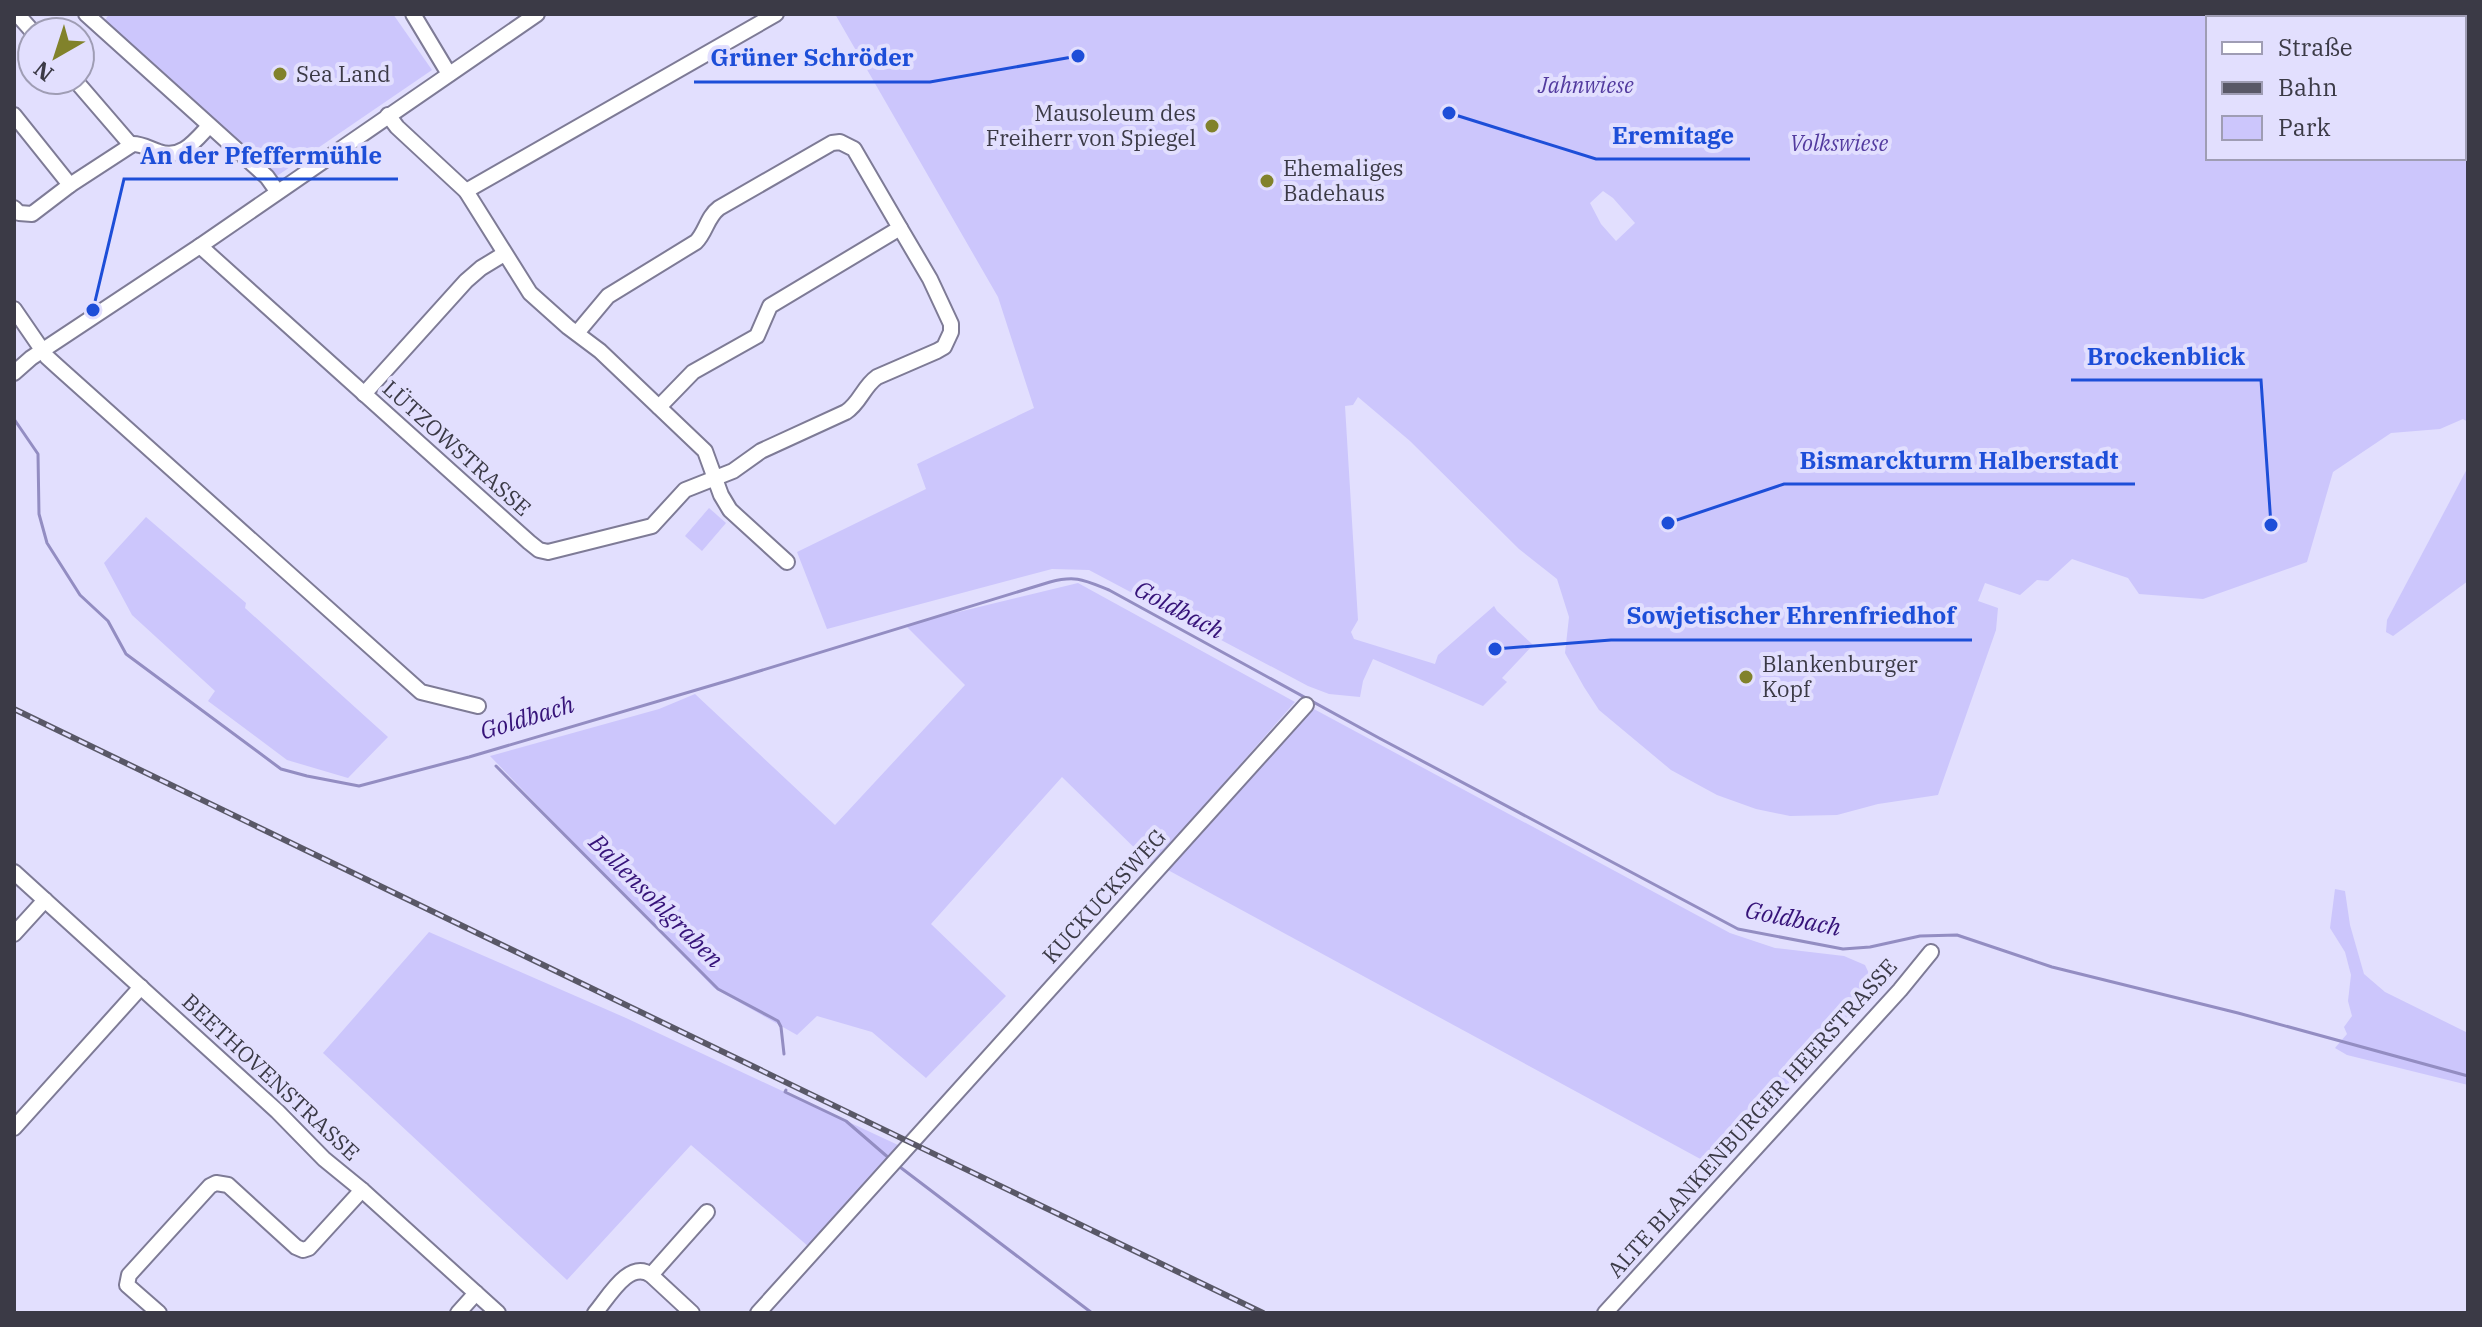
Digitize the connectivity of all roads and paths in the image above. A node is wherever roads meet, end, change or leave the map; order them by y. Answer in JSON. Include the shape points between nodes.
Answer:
{"nodes":[{"id":1,"x":86,"y":14,"type":"edge"},
{"id":2,"x":413,"y":14,"type":"edge"},
{"id":3,"x":537,"y":14,"type":"edge"},
{"id":4,"x":776,"y":14,"type":"edge"},
{"id":5,"x":449,"y":74,"type":"junction"},
{"id":6,"x":89,"y":96,"type":"edge"},
{"id":7,"x":14,"y":115,"type":"edge"},
{"id":8,"x":388,"y":115,"type":"junction"},
{"id":9,"x":209,"y":126,"type":"junction"},
{"id":10,"x":130,"y":143,"type":"junction"},
{"id":11,"x":70,"y":185,"type":"junction"},
{"id":12,"x":277,"y":191,"type":"junction"},
{"id":13,"x":466,"y":191,"type":"junction"},
{"id":14,"x":14,"y":208,"type":"edge"},
{"id":15,"x":900,"y":228,"type":"junction"},
{"id":16,"x":200,"y":246,"type":"junction"},
{"id":17,"x":504,"y":254,"type":"junction"},
{"id":18,"x":14,"y":309,"type":"edge"},
{"id":19,"x":577,"y":333,"type":"junction"},
{"id":20,"x":43,"y":350,"type":"junction"},
{"id":21,"x":14,"y":373,"type":"edge"},
{"id":22,"x":364,"y":394,"type":"junction"},
{"id":23,"x":659,"y":407,"type":"junction"},
{"id":24,"x":714,"y":478,"type":"junction"},
{"id":25,"x":787,"y":562,"type":"dead end"},
{"id":26,"x":1306,"y":705,"type":"dead end"},
{"id":27,"x":478,"y":706,"type":"dead end"},
{"id":28,"x":14,"y":872,"type":"edge"},
{"id":29,"x":45,"y":900,"type":"junction"},
{"id":30,"x":14,"y":934,"type":"edge"},
{"id":31,"x":1931,"y":952,"type":"dead end"},
{"id":32,"x":141,"y":987,"type":"junction"},
{"id":33,"x":14,"y":1128,"type":"edge"},
{"id":34,"x":362,"y":1190,"type":"junction"},
{"id":35,"x":707,"y":1212,"type":"dead end"},
{"id":36,"x":651,"y":1275,"type":"junction"},
{"id":37,"x":476,"y":1293,"type":"junction"},
{"id":38,"x":764,"y":1311,"type":"edge"},
{"id":39,"x":159,"y":1313,"type":"edge"},
{"id":40,"x":458,"y":1313,"type":"edge"},
{"id":41,"x":498,"y":1313,"type":"edge"},
{"id":42,"x":595,"y":1313,"type":"edge"},
{"id":43,"x":692,"y":1313,"type":"edge"},
{"id":44,"x":1605,"y":1313,"type":"edge"}],
"edges":[{"from":1,"to":9,"type":"street"},
{"from":2,"to":5,"type":"street"},
{"from":3,"to":5,"type":"street"},
{"from":4,"to":13,"type":"street"},
{"from":5,"to":8,"type":"street"},
{"from":6,"to":10,"type":"street"},
{"from":7,"to":11,"type":"street"},
{"from":8,"to":12,"type":"street"},
{"from":8,"to":13,"type":"street"},
{"from":9,"to":10,"type":"street","via":[[173,155]]},
{"from":9,"to":12,"type":"street"},
{"from":10,"to":11,"type":"street"},
{"from":11,"to":14,"type":"street","via":[[32,214]]},
{"from":12,"to":16,"type":"street"},
{"from":13,"to":17,"type":"street"},
{"from":15,"to":19,"type":"street","via":[[854,149],[832,143],[719,208],[696,242],[608,296]]},
{"from":15,"to":23,"type":"street","via":[[770,306],[757,336],[693,372]]},
{"from":15,"to":24,"type":"street","via":[[951,324],[944,347],[877,377],[846,412]]},
{"from":16,"to":20,"type":"street"},
{"from":16,"to":22,"type":"street","name":"LÜTZOWSTRASSE"},
{"from":17,"to":19,"type":"street","via":[[530,293]]},
{"from":17,"to":22,"type":"street","via":[[466,281]]},
{"from":18,"to":20,"type":"street"},
{"from":19,"to":23,"type":"street"},
{"from":20,"to":21,"type":"street"},
{"from":20,"to":27,"type":"street","via":[[421,692]]},
{"from":22,"to":24,"type":"street","name":"LÜTZOWSTRASSE","via":[[539,550],[652,526],[685,490]]},
{"from":23,"to":24,"type":"street","via":[[705,451]]},
{"from":24,"to":25,"type":"street","via":[[730,510]]},
{"from":26,"to":38,"type":"street","name":"KUCKUCKSWEG"},
{"from":28,"to":29,"type":"street","name":"BEETHOVENSTRASSE"},
{"from":29,"to":30,"type":"street"},
{"from":29,"to":32,"type":"street","name":"BEETHOVENSTRASSE"},
{"from":31,"to":44,"type":"street","name":"ALTE BLANKENBURGER HEERSTRASSE"},
{"from":32,"to":33,"type":"street"},
{"from":32,"to":34,"type":"street","name":"BEETHOVENSTRASSE"},
{"from":34,"to":37,"type":"street","name":"BEETHOVENSTRASSE"},
{"from":34,"to":39,"type":"street","via":[[303,1250],[228,1185],[210,1186],[129,1275],[127,1285]]},
{"from":35,"to":36,"type":"street"},
{"from":36,"to":42,"type":"street","via":[[632,1272]]},
{"from":36,"to":43,"type":"street"},
{"from":37,"to":40,"type":"street"},
{"from":37,"to":41,"type":"street","name":"BEETHOVENSTRASSE"}]}
